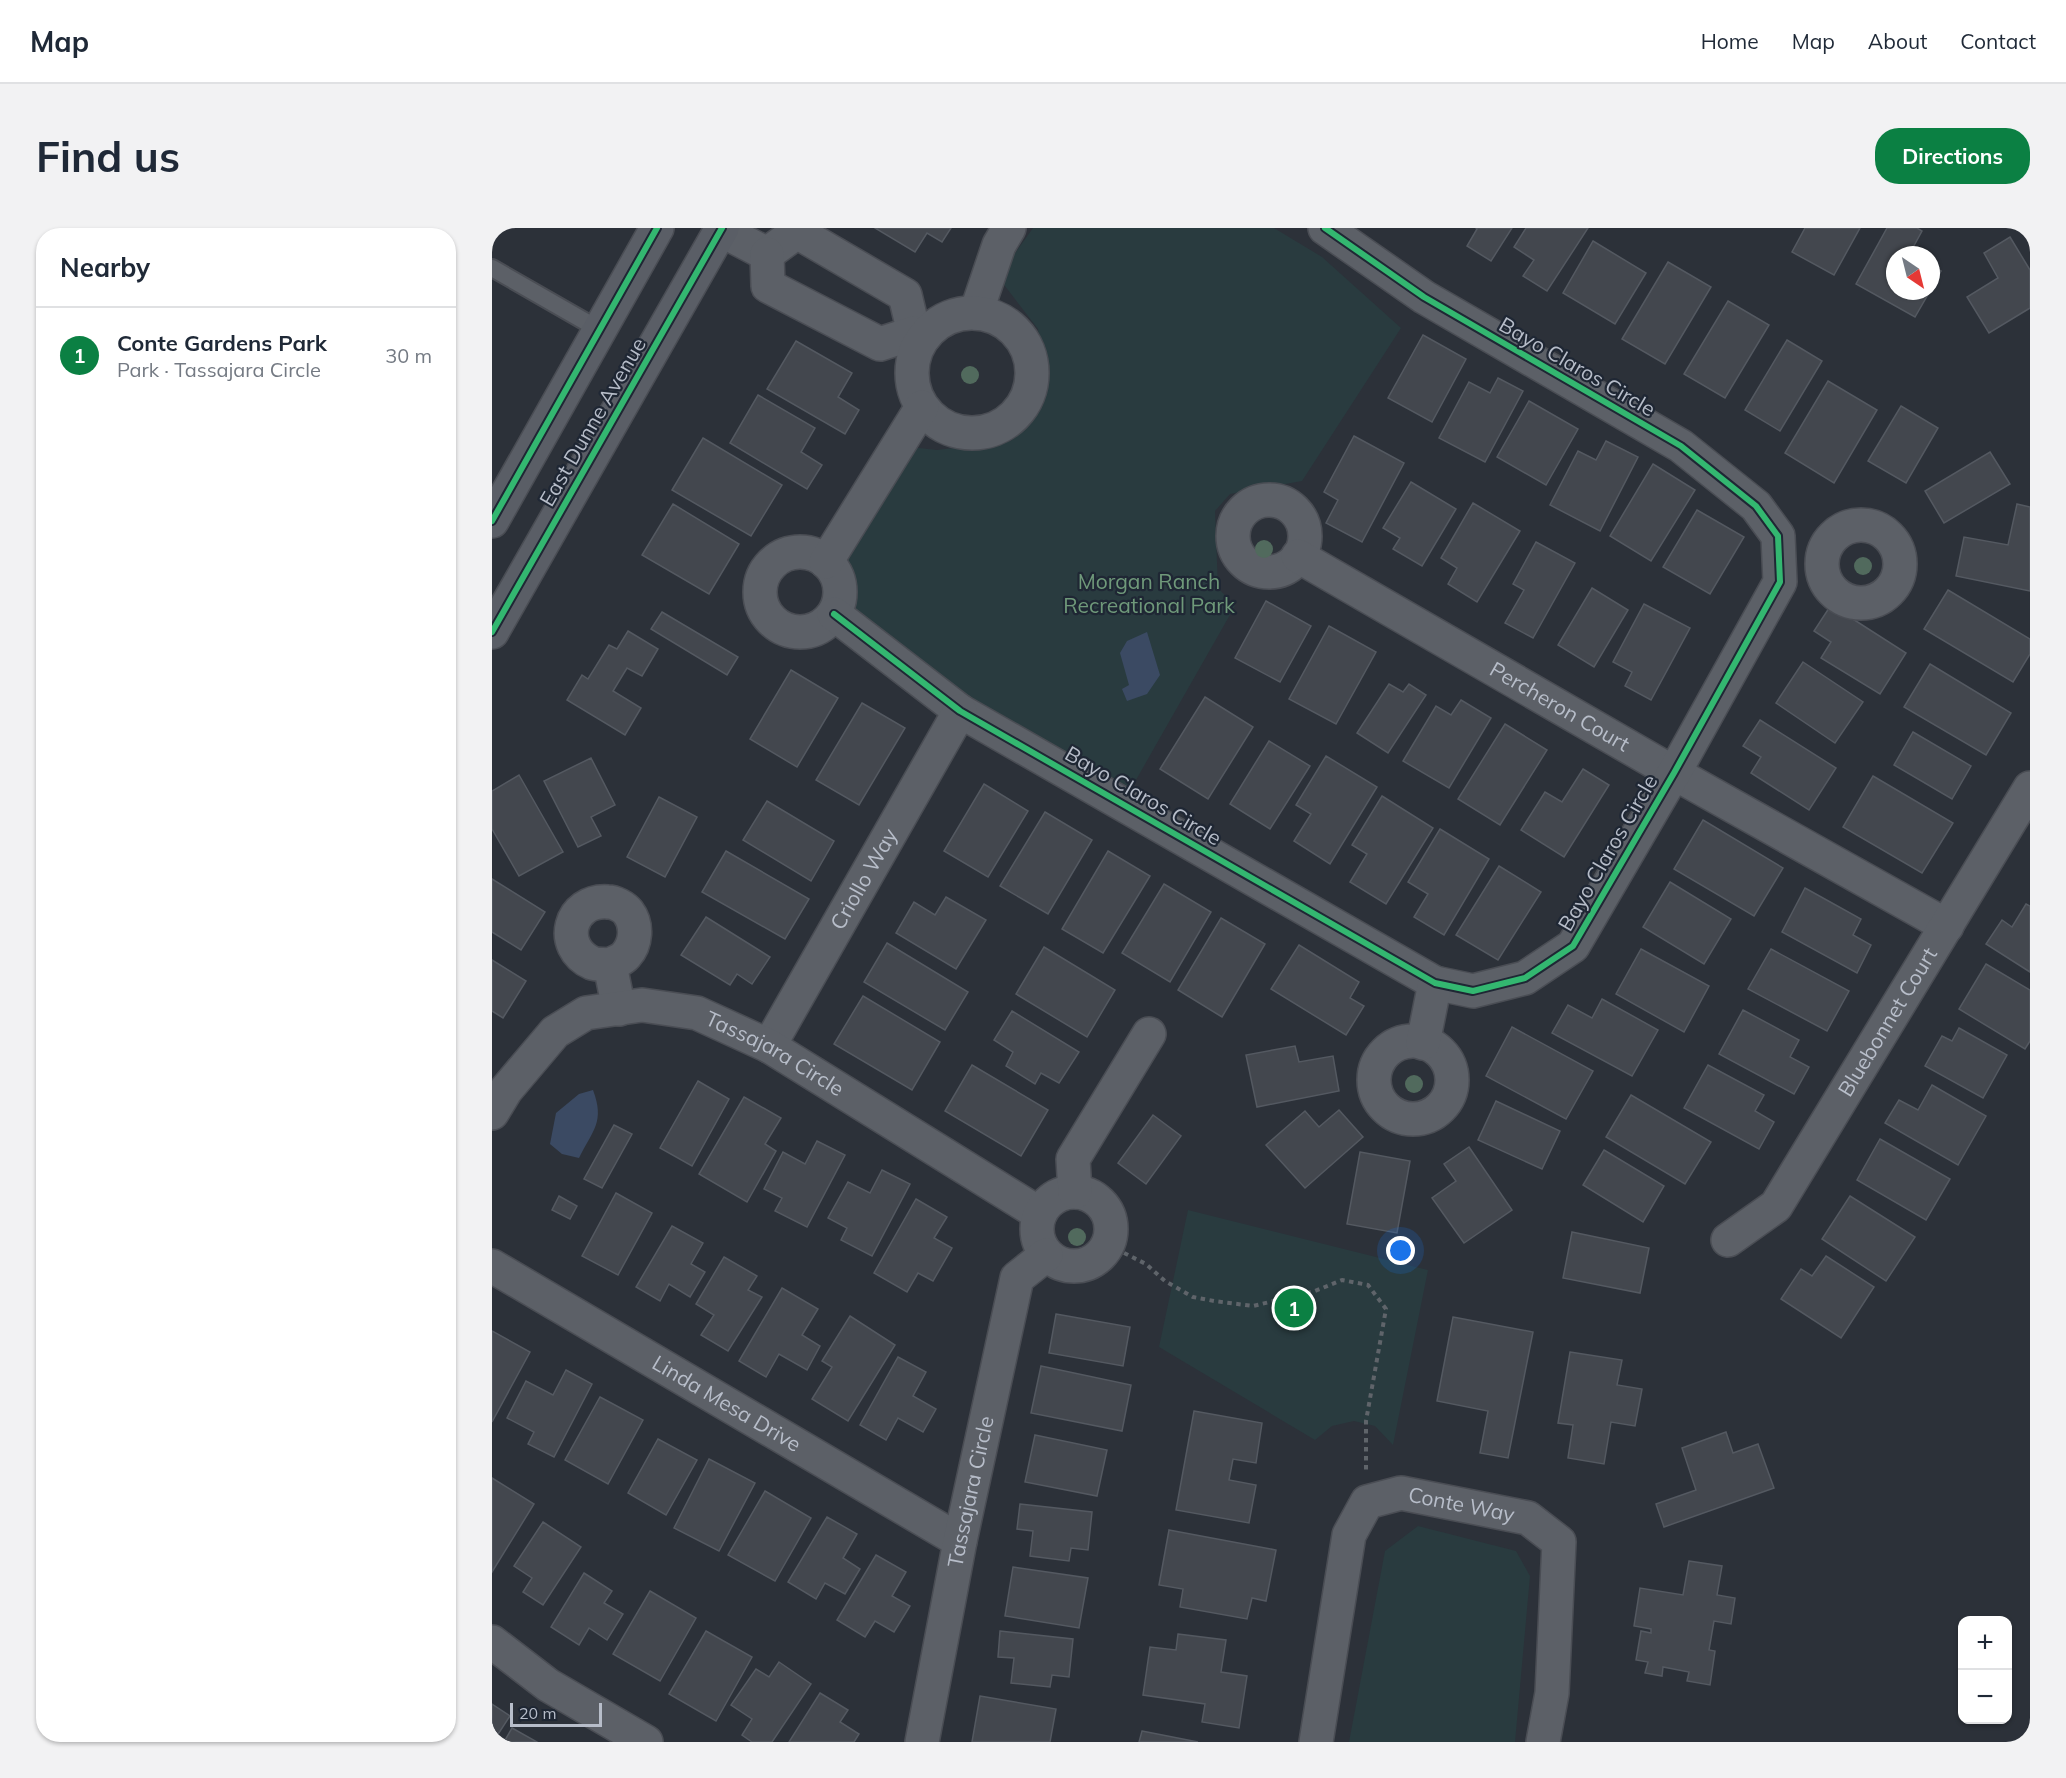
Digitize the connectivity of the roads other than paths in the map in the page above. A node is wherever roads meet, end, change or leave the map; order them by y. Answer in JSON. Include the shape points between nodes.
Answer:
{"nodes":[{"id":1,"x":657,"y":228,"type":"edge"},
{"id":2,"x":1009,"y":228,"type":"edge"},
{"id":3,"x":1325,"y":228,"type":"edge"},
{"id":4,"x":720,"y":229,"type":"edge"},
{"id":5,"x":766,"y":254,"type":"junction"},
{"id":6,"x":492,"y":268,"type":"edge"},
{"id":7,"x":976,"y":313,"type":"junction"},
{"id":8,"x":600,"y":330,"type":"junction"},
{"id":9,"x":919,"y":336,"type":"junction"},
{"id":10,"x":922,"y":407,"type":"junction"},
{"id":11,"x":492,"y":520,"type":"edge"},
{"id":12,"x":1298,"y":556,"type":"dead end"},
{"id":13,"x":826,"y":562,"type":"junction"},
{"id":14,"x":1822,"y":565,"type":"dead end"},
{"id":15,"x":1780,"y":582,"type":"junction"},
{"id":16,"x":834,"y":614,"type":"junction"},
{"id":17,"x":492,"y":632,"type":"edge"},
{"id":18,"x":960,"y":711,"type":"junction"},
{"id":19,"x":1674,"y":773,"type":"junction"},
{"id":20,"x":2030,"y":789,"type":"edge"},
{"id":21,"x":1947,"y":926,"type":"junction"},
{"id":22,"x":610,"y":964,"type":"dead end"},
{"id":23,"x":1436,"y":983,"type":"junction"},
{"id":24,"x":619,"y":1009,"type":"junction"},
{"id":25,"x":1149,"y":1034,"type":"dead end"},
{"id":26,"x":1423,"y":1043,"type":"dead end"},
{"id":27,"x":769,"y":1046,"type":"junction"},
{"id":28,"x":492,"y":1113,"type":"edge"},
{"id":29,"x":1076,"y":1192,"type":"junction"},
{"id":30,"x":1040,"y":1214,"type":"junction"},
{"id":31,"x":1728,"y":1240,"type":"dead end"},
{"id":32,"x":1046,"y":1255,"type":"junction"},
{"id":33,"x":492,"y":1266,"type":"edge"},
{"id":34,"x":960,"y":1541,"type":"junction"},
{"id":35,"x":492,"y":1642,"type":"edge"},
{"id":36,"x":645,"y":1742,"type":"edge"},
{"id":37,"x":922,"y":1742,"type":"edge"},
{"id":38,"x":1316,"y":1742,"type":"edge"},
{"id":39,"x":1543,"y":1742,"type":"edge"}],
"edges":[{"from":1,"to":8,"type":"main road","name":"East Dunne Avenue"},
{"from":2,"to":7,"type":"street","via":[[999,245]]},
{"from":3,"to":15,"type":"street","name":"Bayo Claros Circle","via":[[1424,297],[1681,446],[1756,506],[1778,536]]},
{"from":4,"to":5,"type":"street"},
{"from":4,"to":17,"type":"main road","name":"East Dunne Avenue"},
{"from":5,"to":9,"type":"street","via":[[768,286],[879,344]]},
{"from":5,"to":9,"type":"street","via":[[797,232],[905,295]]},
{"from":6,"to":8,"type":"lane"},
{"from":7,"to":9,"type":"street","via":[[957,314]]},
{"from":7,"to":10,"type":"street","via":[[993,316],[1021,337],[1032,369],[1024,402],[1013,416],[983,432],[949,429]]},
{"from":8,"to":11,"type":"main road","name":"East Dunne Avenue"},
{"from":9,"to":10,"type":"street","via":[[911,370]]},
{"from":10,"to":13,"type":"street"},
{"from":12,"to":19,"type":"street","name":"Percheron Court"},
{"from":13,"to":16,"type":"street","via":[[840,591]]},
{"from":13,"to":16,"type":"street","via":[[810,553],[783,555],[764,574],[760,601],[773,622],[794,632],[816,628]]},
{"from":14,"to":15,"type":"street"},
{"from":15,"to":19,"type":"street","name":"Bayo Claros Circle"},
{"from":16,"to":18,"type":"street","name":"Bayo Claros Circle"},
{"from":18,"to":23,"type":"street","name":"Bayo Claros Circle"},
{"from":18,"to":27,"type":"street","name":"Criollo Way"},
{"from":19,"to":21,"type":"street","name":"Percheron Court"},
{"from":19,"to":23,"type":"street","name":"Bayo Claros Circle","via":[[1573,946],[1525,978],[1473,991]]},
{"from":20,"to":21,"type":"street","name":"Bluebonnet Court"},
{"from":21,"to":31,"type":"street","name":"Bluebonnet Court","via":[[1776,1206]]},
{"from":22,"to":24,"type":"street"},
{"from":23,"to":26,"type":"street"},
{"from":24,"to":27,"type":"street","name":"Tassajara Circle","via":[[642,1005],[697,1013]]},
{"from":24,"to":28,"type":"street","name":"Tassajara Circle","via":[[586,1013],[555,1032],[506,1090]]},
{"from":25,"to":29,"type":"street","via":[[1072,1159]]},
{"from":27,"to":30,"type":"street","name":"Tassajara Circle"},
{"from":29,"to":30,"type":"street","via":[[1061,1194],[1048,1202]]},
{"from":29,"to":32,"type":"street","via":[[1102,1204],[1112,1231],[1108,1245],[1086,1265],[1058,1264]]},
{"from":30,"to":32,"type":"street","via":[[1038,1242]]},
{"from":32,"to":34,"type":"street","name":"Tassajara Circle","via":[[1017,1278]]},
{"from":33,"to":34,"type":"street","name":"Linda Mesa Drive"},
{"from":34,"to":37,"type":"street","name":"Tassajara Circle"},
{"from":35,"to":36,"type":"street","via":[[548,1685]]},
{"from":38,"to":39,"type":"street","name":"Conte Way","via":[[1349,1535],[1367,1502],[1401,1493],[1528,1518],[1559,1542],[1552,1693]]}]}
